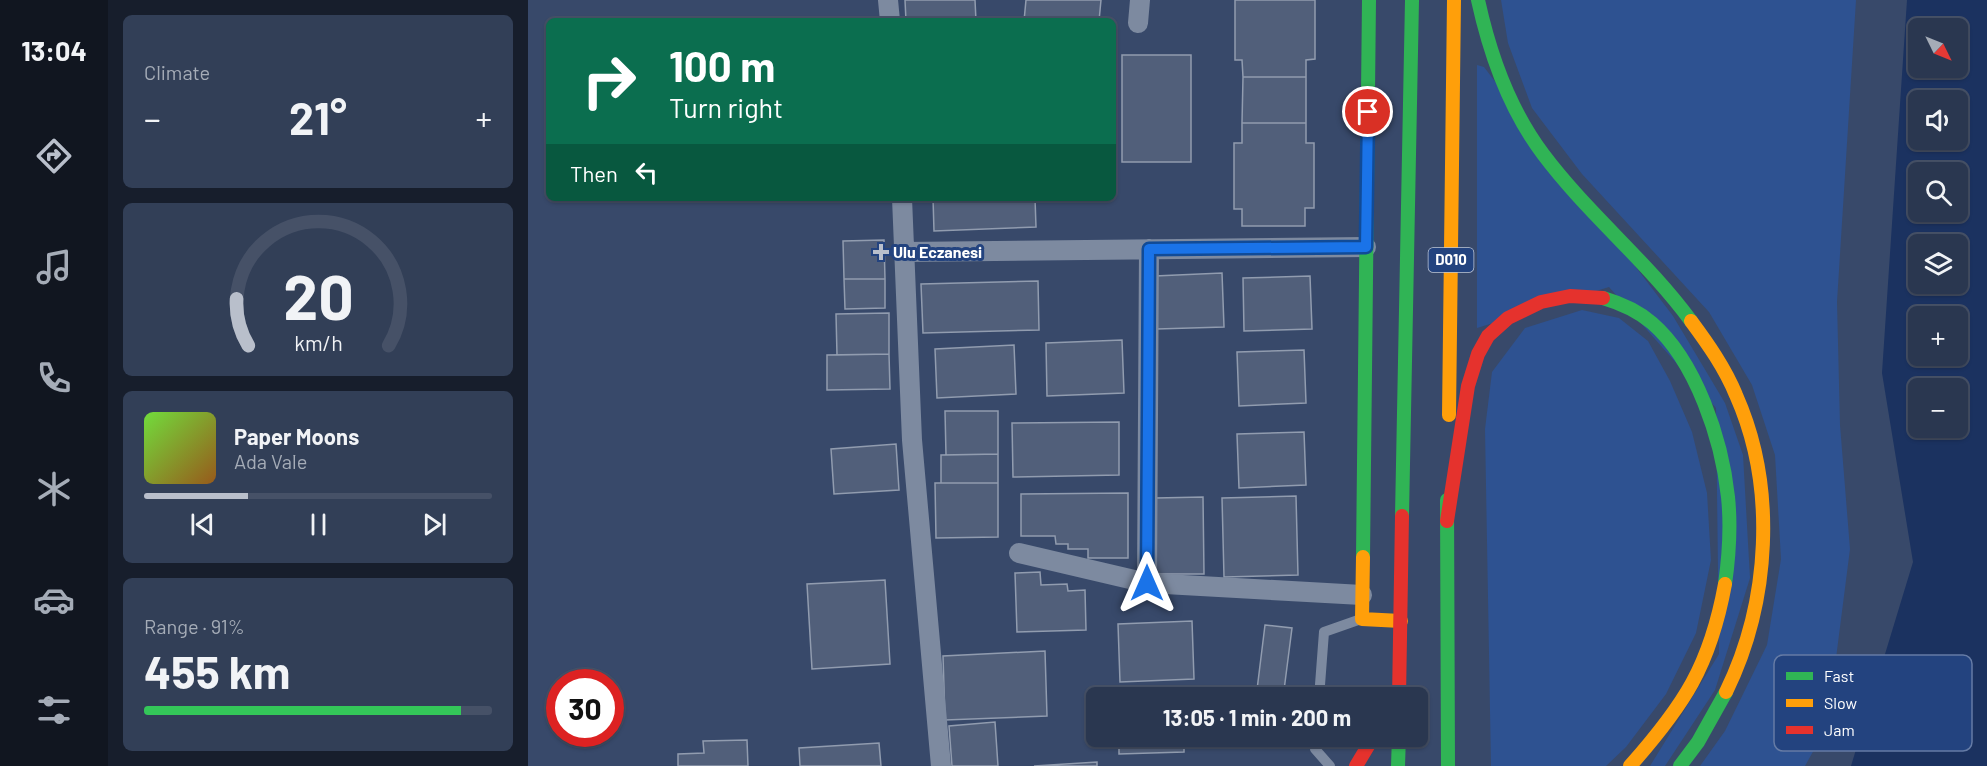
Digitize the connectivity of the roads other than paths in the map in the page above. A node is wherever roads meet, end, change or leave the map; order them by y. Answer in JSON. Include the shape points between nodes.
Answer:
{"nodes":[{"id":1,"x":888,"y":0,"type":"edge"},
{"id":2,"x":1140,"y":0,"type":"edge"},
{"id":3,"x":1369,"y":0,"type":"edge"},
{"id":4,"x":1412,"y":0,"type":"edge"},
{"id":5,"x":1454,"y":0,"type":"edge"},
{"id":6,"x":1478,"y":0,"type":"edge"},
{"id":7,"x":890,"y":18,"type":"edge"},
{"id":8,"x":1138,"y":23,"type":"dead end"},
{"id":9,"x":902,"y":201,"type":"edge"},
{"id":10,"x":1366,"y":247,"type":"junction"},
{"id":11,"x":1149,"y":249,"type":"junction"},
{"id":12,"x":904,"y":252,"type":"junction"},
{"id":13,"x":1447,"y":521,"type":"junction"},
{"id":14,"x":1019,"y":553,"type":"dead end"},
{"id":15,"x":1147,"y":583,"type":"junction"},
{"id":16,"x":1362,"y":595,"type":"junction"},
{"id":17,"x":1362,"y":619,"type":"junction"},
{"id":18,"x":1401,"y":621,"type":"junction"},
{"id":19,"x":1320,"y":687,"type":"edge"},
{"id":20,"x":1399,"y":687,"type":"edge"},
{"id":21,"x":1315,"y":747,"type":"edge"},
{"id":22,"x":1367,"y":747,"type":"edge"},
{"id":23,"x":1399,"y":747,"type":"edge"},
{"id":24,"x":941,"y":766,"type":"edge"},
{"id":25,"x":1330,"y":766,"type":"edge"},
{"id":26,"x":1356,"y":766,"type":"edge"},
{"id":27,"x":1398,"y":766,"type":"edge"},
{"id":28,"x":1448,"y":766,"type":"edge"},
{"id":29,"x":1630,"y":766,"type":"edge"},
{"id":30,"x":1680,"y":766,"type":"edge"}],
"edges":[{"from":1,"to":7,"type":"street"},
{"from":2,"to":8,"type":"street"},
{"from":3,"to":10,"type":"main road"},
{"from":4,"to":18,"type":"main road","number":"D010"},
{"from":5,"to":13,"type":"main road","number":"D010"},
{"from":6,"to":30,"type":"main road","via":[[1495,61],[1536,143],[1688,316],[1728,377],[1744,415],[1757,475],[1762,536],[1758,597],[1737,668]]},
{"from":9,"to":12,"type":"street"},
{"from":10,"to":11,"type":"street"},
{"from":10,"to":16,"type":"main road"},
{"from":11,"to":12,"type":"street"},
{"from":11,"to":15,"type":"street"},
{"from":12,"to":24,"type":"street","via":[[912,440]]},
{"from":13,"to":28,"type":"main road","number":"D010"},
{"from":13,"to":29,"type":"main road","via":[[1471,378],[1482,345],[1501,324],[1529,306],[1548,300],[1598,297],[1628,306],[1663,335],[1698,392],[1721,454],[1728,496],[1729,552],[1713,637],[1698,671],[1680,707]]},
{"from":14,"to":15,"type":"street"},
{"from":15,"to":16,"type":"street"},
{"from":16,"to":17,"type":"main road"},
{"from":17,"to":18,"type":"main road"},
{"from":17,"to":19,"type":"lane","via":[[1324,632]]},
{"from":18,"to":20,"type":"main road","number":"D010"},
{"from":21,"to":25,"type":"lane"},
{"from":22,"to":26,"type":"main road"},
{"from":23,"to":27,"type":"main road"}]}
